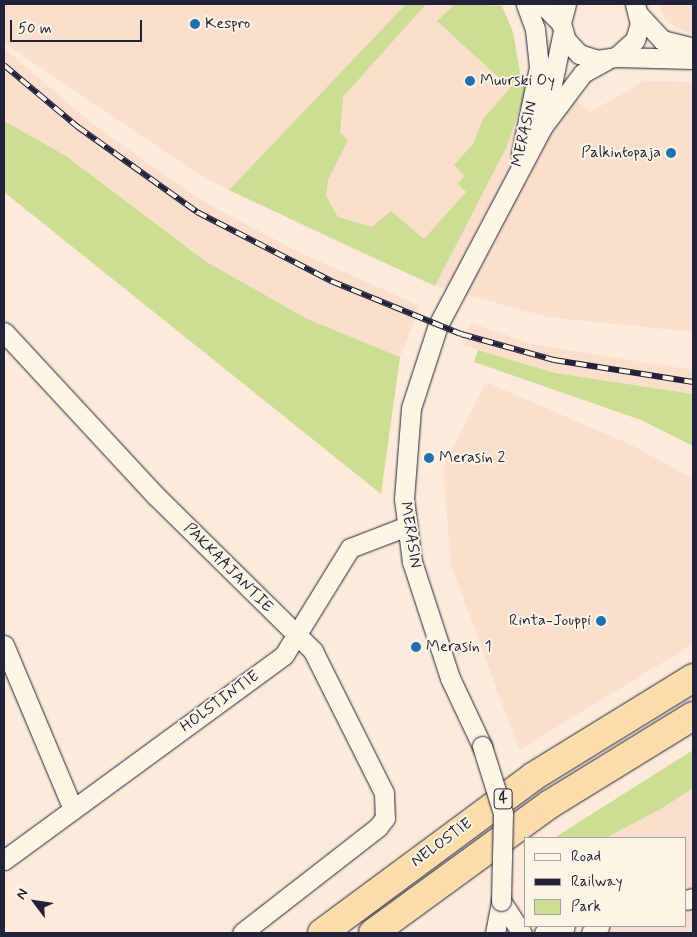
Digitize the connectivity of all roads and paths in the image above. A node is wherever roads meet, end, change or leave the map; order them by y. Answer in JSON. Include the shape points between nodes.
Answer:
{"nodes":[{"id":1,"x":526,"y":4,"type":"edge"},
{"id":2,"x":542,"y":4,"type":"edge"},
{"id":3,"x":566,"y":4,"type":"edge"},
{"id":4,"x":637,"y":9,"type":"edge"},
{"id":5,"x":562,"y":27,"type":"junction"},
{"id":6,"x":693,"y":48,"type":"edge"},
{"id":7,"x":611,"y":59,"type":"junction"},
{"id":8,"x":693,"y":59,"type":"edge"},
{"id":9,"x":543,"y":126,"type":"junction"},
{"id":10,"x":515,"y":177,"type":"junction"},
{"id":11,"x":4,"y":332,"type":"edge"},
{"id":12,"x":407,"y":526,"type":"junction"},
{"id":13,"x":300,"y":636,"type":"junction"},
{"id":14,"x":4,"y":645,"type":"edge"},
{"id":15,"x":693,"y":678,"type":"edge"},
{"id":16,"x":693,"y":716,"type":"edge"},
{"id":17,"x":73,"y":809,"type":"junction"},
{"id":18,"x":4,"y":860,"type":"edge"},
{"id":19,"x":501,"y":901,"type":"junction"},
{"id":20,"x":562,"y":927,"type":"edge"},
{"id":21,"x":242,"y":933,"type":"edge"},
{"id":22,"x":322,"y":933,"type":"edge"},
{"id":23,"x":373,"y":933,"type":"edge"},
{"id":24,"x":495,"y":933,"type":"edge"},
{"id":25,"x":522,"y":933,"type":"edge"},
{"id":26,"x":544,"y":933,"type":"edge"}],
"edges":[{"from":1,"to":10,"type":"street","name":"MERASIN","via":[[535,29],[539,67]]},
{"from":2,"to":5,"type":"street"},
{"from":3,"to":5,"type":"street","name":"MERASIN"},
{"from":4,"to":6,"type":"street","via":[[662,40]]},
{"from":4,"to":7,"type":"street","name":"MERASIN","via":[[635,40]]},
{"from":5,"to":7,"type":"street","via":[[579,54]]},
{"from":5,"to":9,"type":"street","name":"MERASIN"},
{"from":7,"to":8,"type":"street"},
{"from":7,"to":9,"type":"street","name":"MERASIN","via":[[583,73]]},
{"from":9,"to":10,"type":"street","name":"MERASIN"},
{"from":10,"to":12,"type":"street","name":"MERASIN","via":[[426,352],[406,439]]},
{"from":11,"to":13,"type":"street","name":"PAKKAAJANTIE","via":[[156,496]]},
{"from":12,"to":13,"type":"street","name":"HOLSTINTIE","via":[[350,548],[334,569]]},
{"from":12,"to":19,"type":"street","name":"MERASIN","bridge":true,"via":[[412,562],[430,622],[450,678],[482,746],[503,813]]},
{"from":13,"to":17,"type":"street","name":"HOLSTINTIE","via":[[284,655]]},
{"from":13,"to":21,"type":"street","name":"PAKKAAJANTIE","via":[[313,651],[384,793],[385,818],[370,834],[300,883]]},
{"from":14,"to":17,"type":"street"},
{"from":15,"to":22,"type":"highway","name":"NELOSTIE","number":"4","via":[[534,776]]},
{"from":16,"to":23,"type":"highway","name":"NELOSTIE","number":"4","via":[[542,810]]},
{"from":17,"to":18,"type":"street","name":"HOLSTINTIE"},
{"from":19,"to":24,"type":"street","name":"MERASIN"},
{"from":19,"to":25,"type":"street"},
{"from":20,"to":26,"type":"street"}]}
